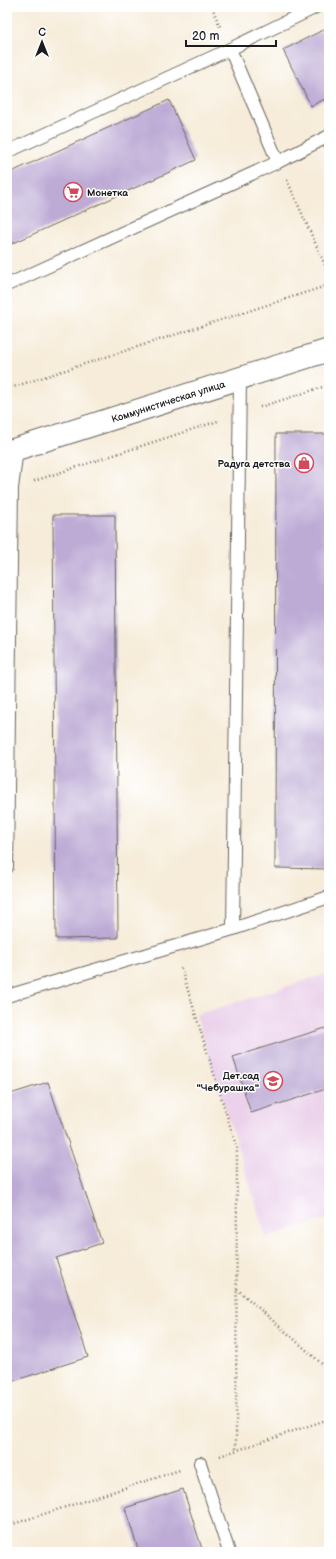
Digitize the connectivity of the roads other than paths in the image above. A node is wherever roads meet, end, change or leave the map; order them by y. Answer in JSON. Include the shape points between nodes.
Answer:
{"nodes":[{"id":1,"x":316,"y":7,"type":"edge"},
{"id":2,"x":230,"y":49,"type":"junction"},
{"id":3,"x":329,"y":136,"type":"edge"},
{"id":4,"x":7,"y":152,"type":"edge"},
{"id":5,"x":278,"y":162,"type":"junction"},
{"id":6,"x":7,"y":285,"type":"edge"},
{"id":7,"x":329,"y":350,"type":"edge"},
{"id":8,"x":240,"y":379,"type":"junction"},
{"id":9,"x":12,"y":451,"type":"edge"},
{"id":10,"x":7,"y":867,"type":"edge"},
{"id":11,"x":329,"y":897,"type":"edge"},
{"id":12,"x":233,"y":928,"type":"junction"},
{"id":13,"x":7,"y":996,"type":"edge"},
{"id":14,"x":200,"y":1463,"type":"road end"},
{"id":15,"x":229,"y":1552,"type":"edge"}],
"edges":[{"from":1,"to":2,"type":"lane"},
{"from":2,"to":4,"type":"lane"},
{"from":2,"to":5,"type":"lane"},
{"from":3,"to":5,"type":"lane"},
{"from":5,"to":6,"type":"lane"},
{"from":7,"to":8,"type":"street","name":"Коммунистическая улица"},
{"from":8,"to":9,"type":"street","name":"Коммунистическая улица"},
{"from":8,"to":12,"type":"lane"},
{"from":9,"to":10,"type":"lane"},
{"from":11,"to":12,"type":"lane"},
{"from":12,"to":13,"type":"lane"},
{"from":14,"to":15,"type":"lane"}]}
